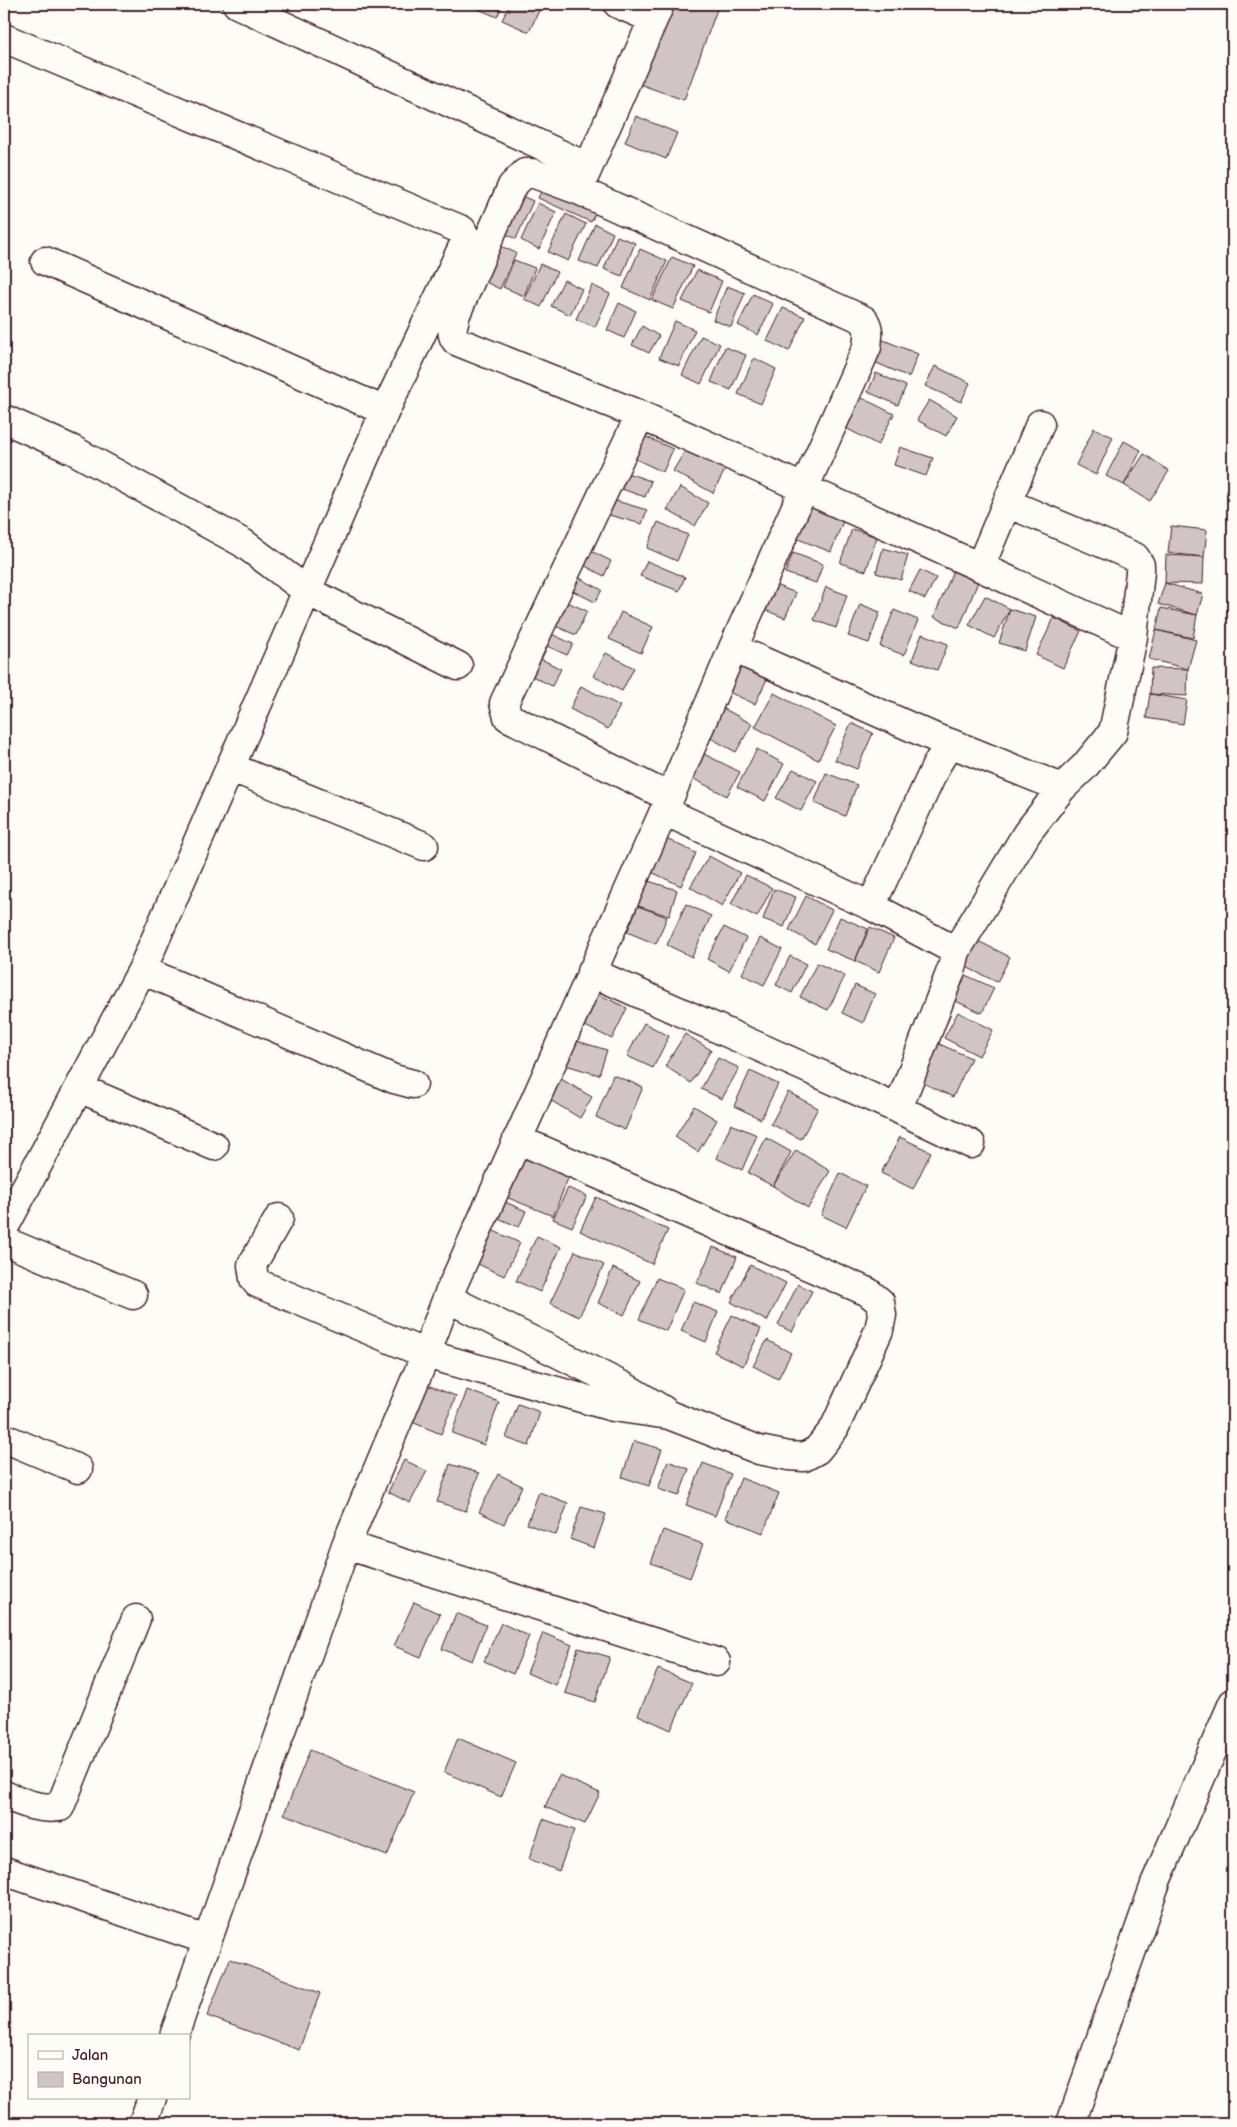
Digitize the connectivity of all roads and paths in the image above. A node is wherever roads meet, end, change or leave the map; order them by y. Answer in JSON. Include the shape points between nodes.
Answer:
{"nodes":[{"id":1,"x":237,"y":4,"type":"edge"},
{"id":2,"x":618,"y":4,"type":"edge"},
{"id":3,"x":656,"y":12,"type":"edge"},
{"id":4,"x":4,"y":38,"type":"edge"},
{"id":5,"x":583,"y":178,"type":"junction"},
{"id":6,"x":45,"y":261,"type":"dead end"},
{"id":7,"x":385,"y":411,"type":"junction"},
{"id":8,"x":640,"y":415,"type":"junction"},
{"id":9,"x":4,"y":419,"type":"edge"},
{"id":10,"x":1040,"y":424,"type":"dead end"},
{"id":11,"x":804,"y":490,"type":"junction"},
{"id":12,"x":1007,"y":503,"type":"junction"},
{"id":13,"x":980,"y":566,"type":"junction"},
{"id":14,"x":307,"y":591,"type":"junction"},
{"id":15,"x":1133,"y":637,"type":"junction"},
{"id":16,"x":733,"y":648,"type":"junction"},
{"id":17,"x":458,"y":666,"type":"dead end"},
{"id":18,"x":950,"y":743,"type":"junction"},
{"id":19,"x":230,"y":767,"type":"junction"},
{"id":20,"x":1062,"y":788,"type":"junction"},
{"id":21,"x":667,"y":804,"type":"junction"},
{"id":22,"x":424,"y":846,"type":"dead end"},
{"id":23,"x":871,"y":906,"type":"junction"},
{"id":24,"x":956,"y":951,"type":"junction"},
{"id":25,"x":142,"y":970,"type":"junction"},
{"id":26,"x":591,"y":972,"type":"junction"},
{"id":27,"x":413,"y":1084,"type":"dead end"},
{"id":28,"x":79,"y":1088,"type":"junction"},
{"id":29,"x":898,"y":1109,"type":"junction"},
{"id":30,"x":517,"y":1139,"type":"junction"},
{"id":31,"x":971,"y":1144,"type":"dead end"},
{"id":32,"x":214,"y":1146,"type":"dead end"},
{"id":33,"x":279,"y":1218,"type":"dead end"},
{"id":34,"x":4,"y":1228,"type":"edge"},
{"id":35,"x":4,"y":1241,"type":"edge"},
{"id":36,"x":133,"y":1295,"type":"dead end"},
{"id":37,"x":447,"y":1298,"type":"junction"},
{"id":38,"x":426,"y":1354,"type":"junction"},
{"id":39,"x":670,"y":1415,"type":"junction"},
{"id":40,"x":4,"y":1438,"type":"edge"},
{"id":41,"x":78,"y":1469,"type":"dead end"},
{"id":42,"x":346,"y":1545,"type":"junction"},
{"id":43,"x":136,"y":1619,"type":"dead end"},
{"id":44,"x":716,"y":1662,"type":"dead end"},
{"id":45,"x":1233,"y":1703,"type":"edge"},
{"id":46,"x":4,"y":1795,"type":"edge"},
{"id":47,"x":4,"y":1871,"type":"edge"},
{"id":48,"x":208,"y":1940,"type":"junction"},
{"id":49,"x":175,"y":2034,"type":"edge"},
{"id":50,"x":151,"y":2100,"type":"edge"},
{"id":51,"x":143,"y":2123,"type":"edge"},
{"id":52,"x":1071,"y":2123,"type":"edge"}],
"edges":[{"from":1,"to":5,"type":"street"},
{"from":2,"to":3,"type":"street"},
{"from":3,"to":5,"type":"street"},
{"from":4,"to":7,"type":"street","via":[[462,230],[464,244]]},
{"from":5,"to":8,"type":"street","via":[[532,172],[520,176],[512,186],[456,314],[452,337],[456,342]]},
{"from":5,"to":11,"type":"street","via":[[864,320],[868,325],[867,347]]},
{"from":6,"to":7,"type":"street"},
{"from":7,"to":14,"type":"street"},
{"from":8,"to":11,"type":"street"},
{"from":8,"to":21,"type":"street","via":[[504,703],[508,717]]},
{"from":9,"to":14,"type":"street","via":[[73,450],[243,543]]},
{"from":10,"to":12,"type":"street"},
{"from":11,"to":13,"type":"street"},
{"from":11,"to":16,"type":"street"},
{"from":12,"to":13,"type":"street"},
{"from":12,"to":15,"type":"street","via":[[1135,557],[1140,572]]},
{"from":13,"to":15,"type":"street"},
{"from":14,"to":17,"type":"street"},
{"from":14,"to":19,"type":"street"},
{"from":15,"to":20,"type":"street","via":[[1112,732],[1084,768]]},
{"from":16,"to":18,"type":"street"},
{"from":16,"to":21,"type":"street"},
{"from":18,"to":20,"type":"street"},
{"from":18,"to":23,"type":"street","via":[[937,764]]},
{"from":19,"to":22,"type":"street"},
{"from":19,"to":25,"type":"street"},
{"from":20,"to":24,"type":"street","via":[[1026,833]]},
{"from":21,"to":23,"type":"street"},
{"from":21,"to":26,"type":"street"},
{"from":23,"to":24,"type":"street"},
{"from":24,"to":29,"type":"street"},
{"from":25,"to":27,"type":"street","via":[[394,1079]]},
{"from":25,"to":28,"type":"street"},
{"from":26,"to":29,"type":"street"},
{"from":26,"to":30,"type":"street"},
{"from":28,"to":32,"type":"street"},
{"from":28,"to":34,"type":"street"},
{"from":29,"to":31,"type":"street"},
{"from":30,"to":37,"type":"street"},
{"from":30,"to":39,"type":"street","via":[[868,1292],[880,1302],[879,1330],[834,1429],[817,1450],[804,1457],[759,1450]]},
{"from":33,"to":38,"type":"street","via":[[252,1265],[257,1283]]},
{"from":35,"to":36,"type":"street"},
{"from":37,"to":38,"type":"street"},
{"from":37,"to":39,"type":"street","via":[[625,1387]]},
{"from":38,"to":39,"type":"street","via":[[613,1407]]},
{"from":38,"to":42,"type":"street"},
{"from":40,"to":41,"type":"street"},
{"from":42,"to":44,"type":"street"},
{"from":42,"to":48,"type":"street"},
{"from":43,"to":46,"type":"street","via":[[60,1807],[32,1807]]},
{"from":45,"to":52,"type":"street","via":[[1158,1879]]},
{"from":47,"to":48,"type":"street"},
{"from":48,"to":49,"type":"street"},
{"from":50,"to":51,"type":"street"}]}
